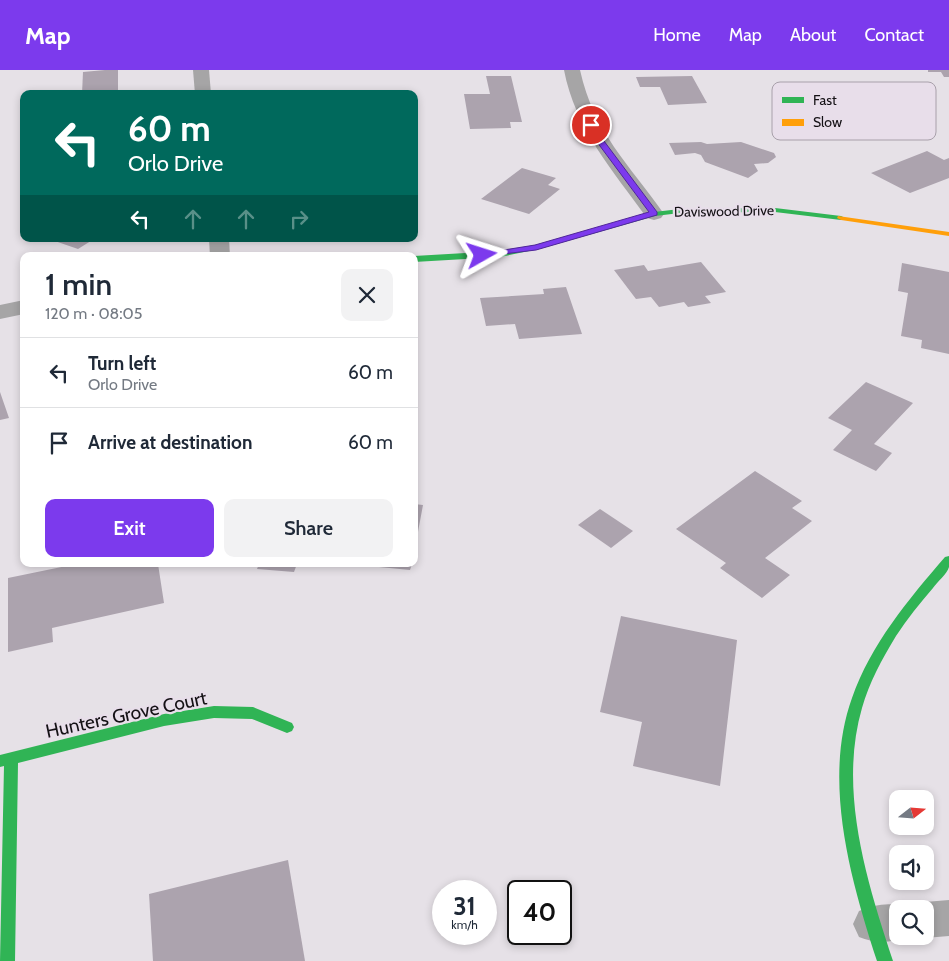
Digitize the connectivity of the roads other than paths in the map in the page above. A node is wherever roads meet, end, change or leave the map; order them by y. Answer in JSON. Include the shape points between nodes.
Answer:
{"nodes":[{"id":1,"x":200,"y":70,"type":"edge"},
{"id":2,"x":572,"y":70,"type":"edge"},
{"id":3,"x":202,"y":90,"type":"edge"},
{"id":4,"x":654,"y":214,"type":"junction"},
{"id":5,"x":949,"y":234,"type":"edge"},
{"id":6,"x":418,"y":259,"type":"edge"},
{"id":7,"x":20,"y":308,"type":"edge"},
{"id":8,"x":0,"y":312,"type":"edge"},
{"id":9,"x":949,"y":560,"type":"edge"},
{"id":10,"x":287,"y":727,"type":"dead end"},
{"id":11,"x":6,"y":760,"type":"edge"},
{"id":12,"x":949,"y":918,"type":"edge"},
{"id":13,"x":934,"y":919,"type":"edge"},
{"id":14,"x":885,"y":923,"type":"edge"},
{"id":15,"x":7,"y":961,"type":"edge"},
{"id":16,"x":885,"y":961,"type":"edge"}],
"edges":[{"from":1,"to":3,"type":"street"},
{"from":2,"to":4,"type":"street","via":[[579,100],[597,138]]},
{"from":4,"to":5,"type":"street","name":"Daviswood Drive","via":[[727,209],[775,210]]},
{"from":4,"to":6,"type":"street","name":"Daviswood Drive","via":[[500,254]]},
{"from":7,"to":8,"type":"street"},
{"from":9,"to":14,"type":"street","via":[[891,633],[872,667],[852,719],[846,773],[849,826],[863,896]]},
{"from":10,"to":11,"type":"street","name":"Hunters Grove Court","via":[[253,713],[214,712],[164,720]]},
{"from":11,"to":15,"type":"street"},
{"from":12,"to":13,"type":"street"},
{"from":14,"to":16,"type":"street"}]}
